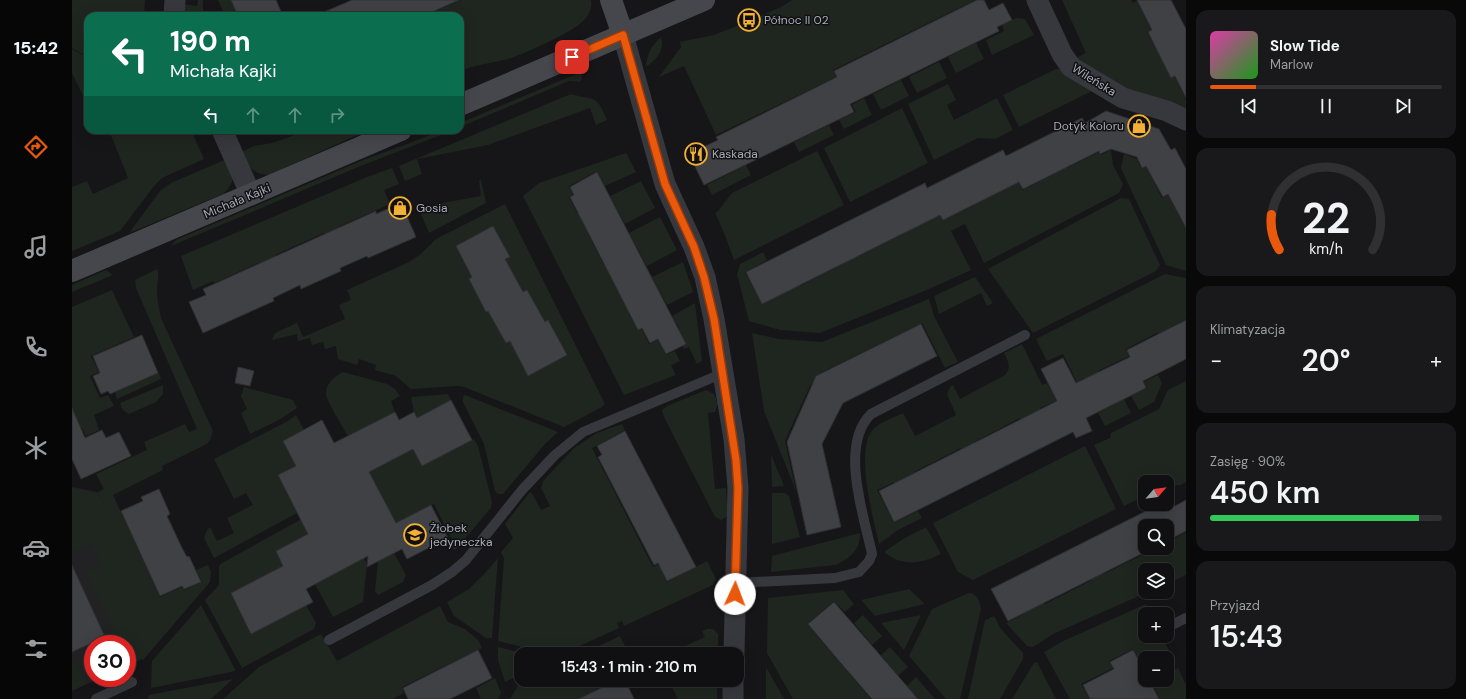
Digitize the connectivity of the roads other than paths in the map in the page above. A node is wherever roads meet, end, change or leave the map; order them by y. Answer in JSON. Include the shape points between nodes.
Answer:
{"nodes":[{"id":1,"x":175,"y":0,"type":"edge"},
{"id":2,"x":610,"y":0,"type":"edge"},
{"id":3,"x":704,"y":0,"type":"edge"},
{"id":4,"x":1037,"y":0,"type":"edge"},
{"id":5,"x":174,"y":12,"type":"edge"},
{"id":6,"x":623,"y":35,"type":"junction"},
{"id":7,"x":464,"y":103,"type":"edge"},
{"id":8,"x":1186,"y":120,"type":"edge"},
{"id":9,"x":224,"y":134,"type":"edge"},
{"id":10,"x":392,"y":134,"type":"edge"},
{"id":11,"x":251,"y":195,"type":"junction"},
{"id":12,"x":72,"y":271,"type":"edge"},
{"id":13,"x":1025,"y":335,"type":"dead end"},
{"id":14,"x":724,"y":376,"type":"junction"},
{"id":15,"x":736,"y":583,"type":"junction"},
{"id":16,"x":1186,"y":618,"type":"edge"},
{"id":17,"x":1174,"y":624,"type":"edge"},
{"id":18,"x":329,"y":640,"type":"dead end"},
{"id":19,"x":734,"y":647,"type":"edge"},
{"id":20,"x":121,"y":687,"type":"edge"},
{"id":21,"x":733,"y":687,"type":"edge"},
{"id":22,"x":96,"y":699,"type":"edge"},
{"id":23,"x":733,"y":699,"type":"edge"}],
"edges":[{"from":1,"to":5,"type":"street"},
{"from":2,"to":6,"type":"street"},
{"from":3,"to":6,"type":"street"},
{"from":4,"to":8,"type":"street","name":"Wileńska","via":[[1062,54],[1071,67],[1123,98],[1167,111]]},
{"from":6,"to":7,"type":"street"},
{"from":6,"to":14,"type":"street","via":[[665,184],[694,247],[704,277]]},
{"from":9,"to":11,"type":"street"},
{"from":10,"to":11,"type":"street","name":"Michała Kajki"},
{"from":11,"to":12,"type":"street","name":"Michała Kajki"},
{"from":13,"to":15,"type":"lane","via":[[871,414],[864,421],[857,436],[854,457],[856,479],[872,554],[865,568],[835,578]]},
{"from":14,"to":15,"type":"street","via":[[734,439],[738,488]]},
{"from":14,"to":18,"type":"lane","via":[[714,377],[583,432],[555,455],[522,490],[466,560],[452,572]]},
{"from":15,"to":19,"type":"street"},
{"from":16,"to":17,"type":"lane"},
{"from":20,"to":22,"type":"lane"},
{"from":21,"to":23,"type":"street"}]}
